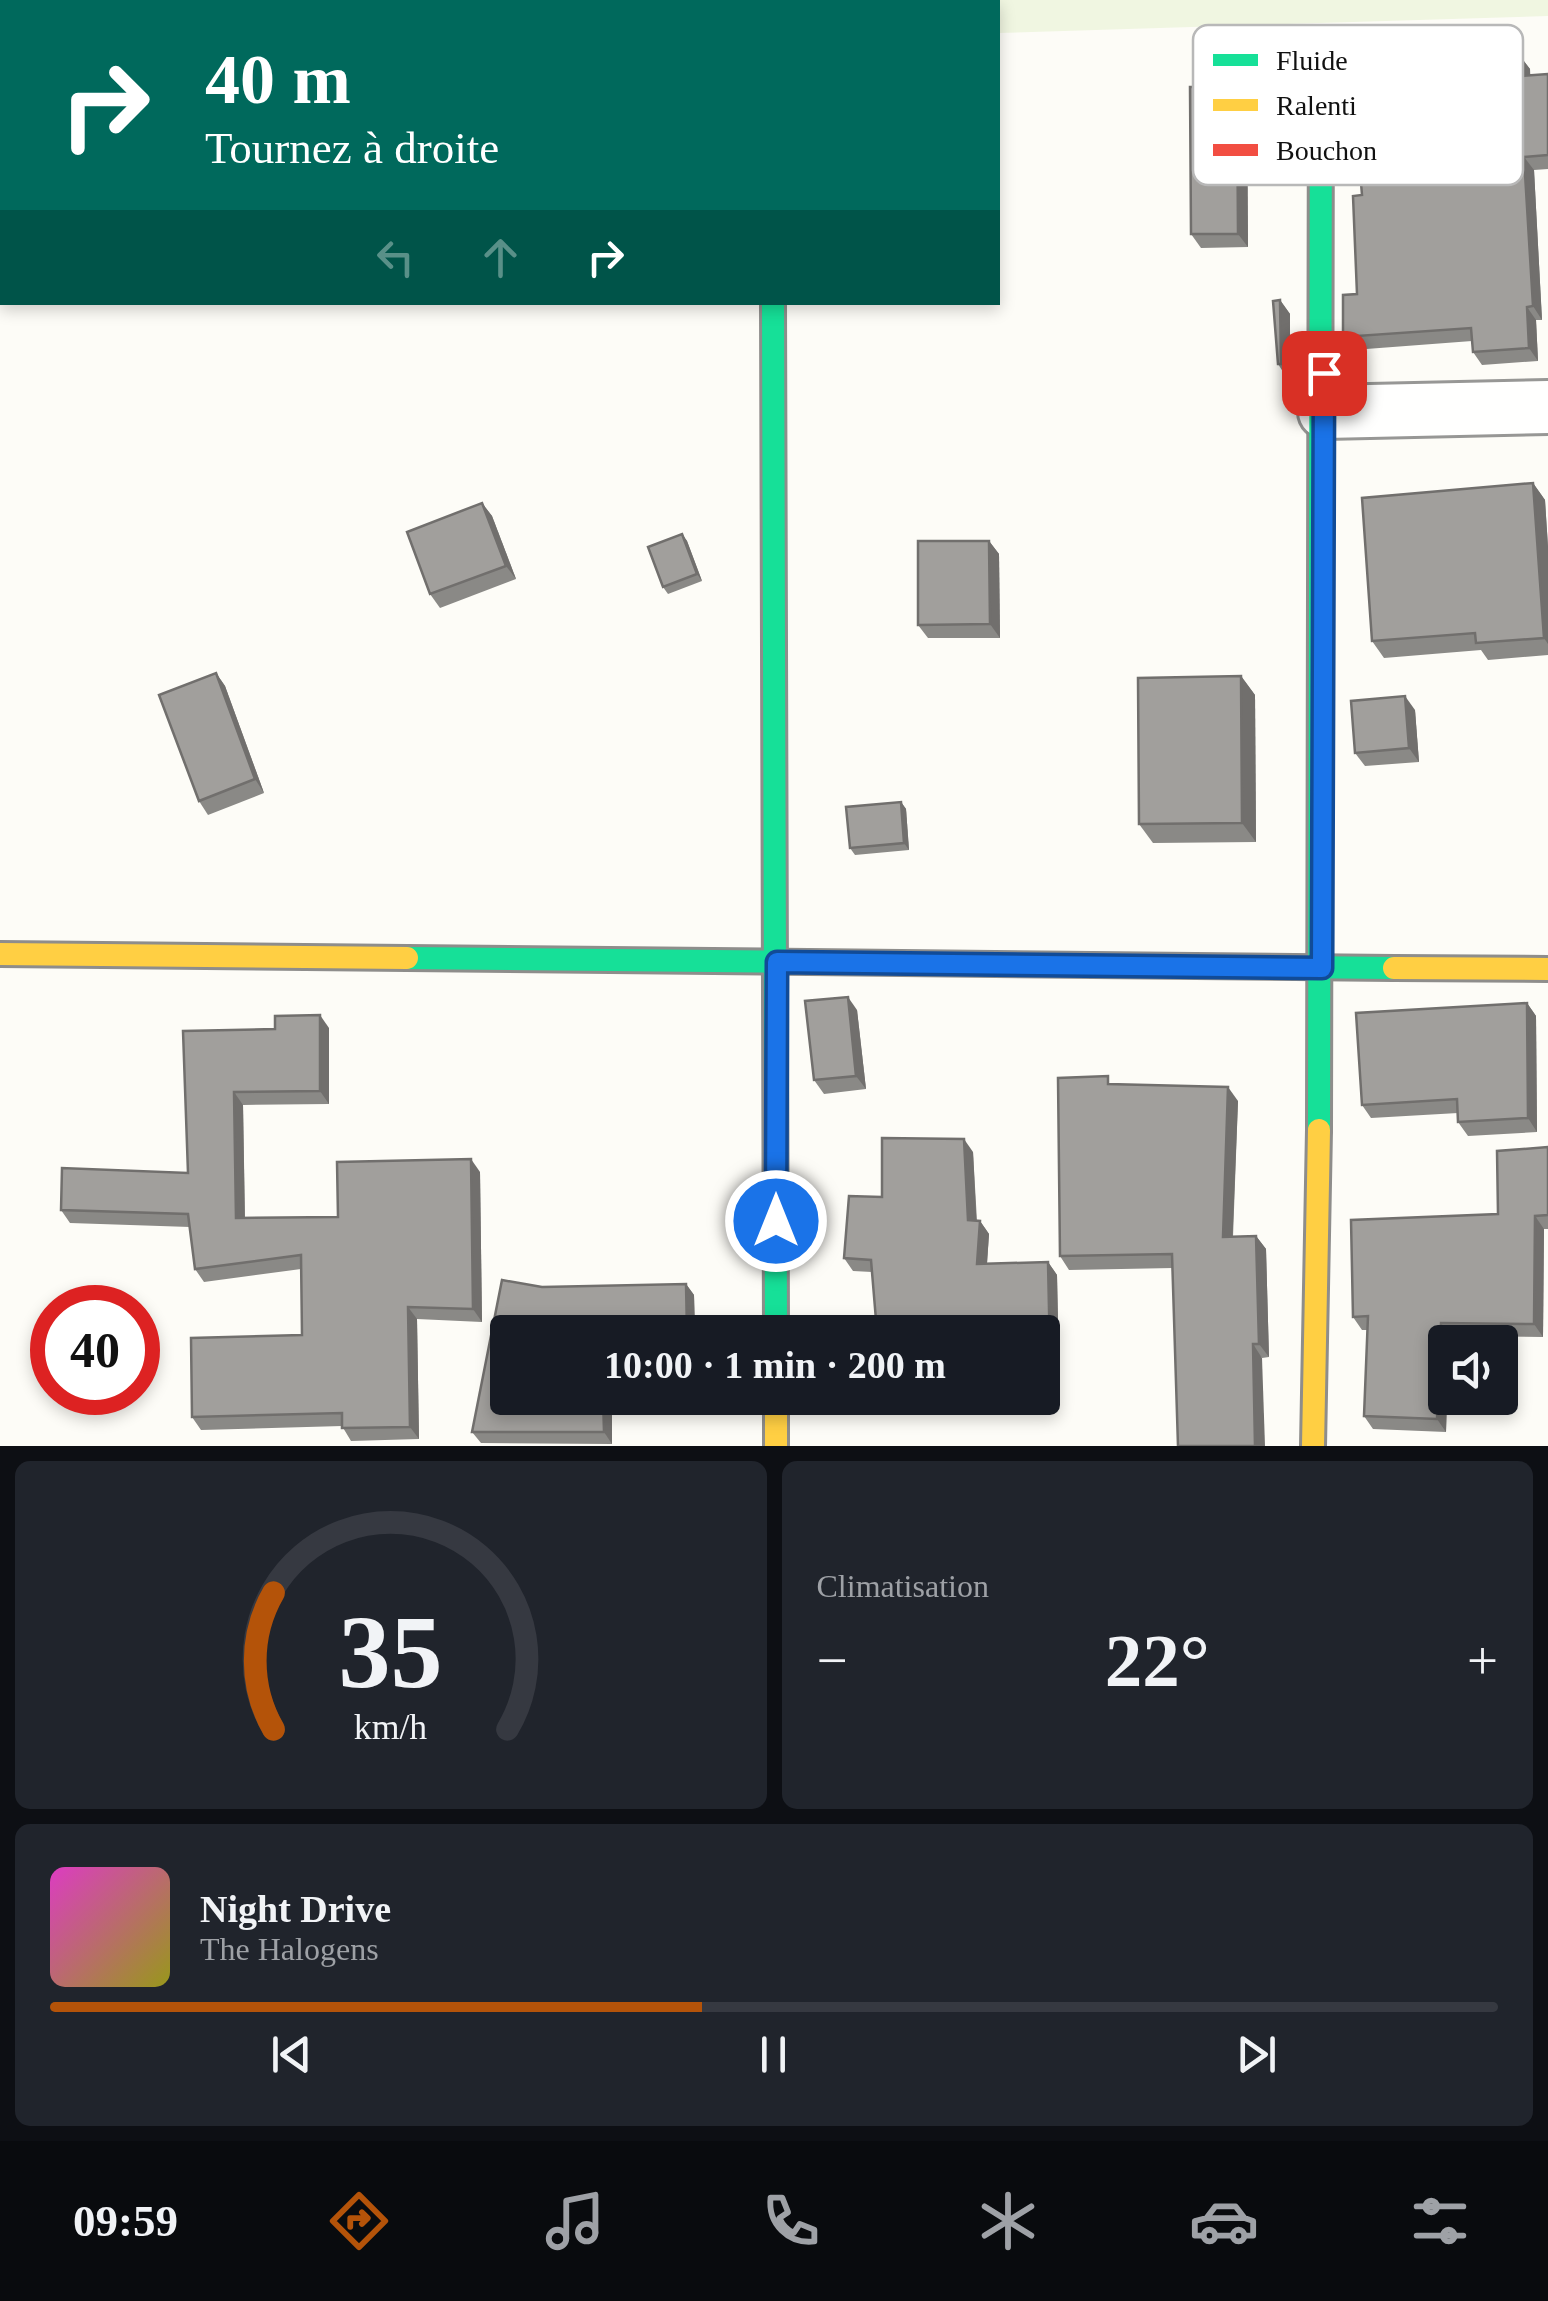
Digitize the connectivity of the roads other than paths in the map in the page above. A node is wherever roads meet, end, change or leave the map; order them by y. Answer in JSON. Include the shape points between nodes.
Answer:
{"nodes":[{"id":1,"x":1322,"y":185,"type":"edge"},
{"id":2,"x":773,"y":305,"type":"edge"},
{"id":3,"x":1548,"y":407,"type":"edge"},
{"id":4,"x":1324,"y":412,"type":"junction"},
{"id":5,"x":0,"y":954,"type":"edge"},
{"id":6,"x":777,"y":962,"type":"junction"},
{"id":7,"x":1322,"y":968,"type":"junction"},
{"id":8,"x":1548,"y":969,"type":"edge"},
{"id":9,"x":776,"y":1315,"type":"edge"},
{"id":10,"x":776,"y":1415,"type":"edge"},
{"id":11,"x":776,"y":1446,"type":"edge"},
{"id":12,"x":1313,"y":1446,"type":"edge"}],
"edges":[{"from":1,"to":4,"type":"street"},
{"from":2,"to":6,"type":"street"},
{"from":3,"to":4,"type":"street"},
{"from":4,"to":7,"type":"street"},
{"from":5,"to":6,"type":"street"},
{"from":6,"to":7,"type":"street"},
{"from":6,"to":9,"type":"street"},
{"from":7,"to":8,"type":"street"},
{"from":7,"to":12,"type":"street"},
{"from":10,"to":11,"type":"street"}]}
